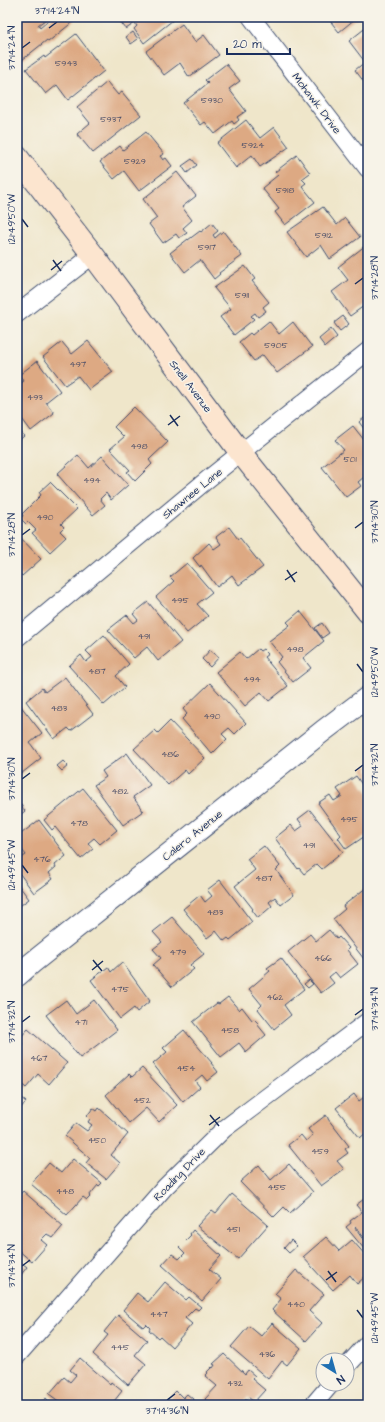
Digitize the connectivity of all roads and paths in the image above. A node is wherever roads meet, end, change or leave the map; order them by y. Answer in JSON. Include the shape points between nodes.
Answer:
{"nodes":[{"id":1,"x":252,"y":17,"type":"edge"},
{"id":2,"x":17,"y":157,"type":"edge"},
{"id":3,"x":368,"y":169,"type":"edge"},
{"id":4,"x":93,"y":255,"type":"junction"},
{"id":5,"x":17,"y":314,"type":"edge"},
{"id":6,"x":368,"y":351,"type":"edge"},
{"id":7,"x":241,"y":453,"type":"junction"},
{"id":8,"x":368,"y":612,"type":"edge"},
{"id":9,"x":17,"y":638,"type":"edge"},
{"id":10,"x":368,"y":697,"type":"edge"},
{"id":11,"x":17,"y":976,"type":"edge"},
{"id":12,"x":368,"y":1021,"type":"edge"},
{"id":13,"x":368,"y":1343,"type":"edge"},
{"id":14,"x":17,"y":1356,"type":"edge"},
{"id":15,"x":355,"y":1357,"type":"edge"},
{"id":16,"x":324,"y":1392,"type":"edge"},
{"id":17,"x":313,"y":1405,"type":"edge"}],
"edges":[{"from":1,"to":3,"type":"street","name":"Mohawk Drive"},
{"from":2,"to":4,"type":"main road","name":"Snell Avenue"},
{"from":4,"to":5,"type":"street"},
{"from":4,"to":7,"type":"main road","name":"Snell Avenue"},
{"from":6,"to":7,"type":"street","name":"Shawnee Lane"},
{"from":7,"to":8,"type":"main road","name":"Snell Avenue"},
{"from":7,"to":9,"type":"street","name":"Shawnee Lane"},
{"from":10,"to":11,"type":"street","name":"Calero Avenue","via":[[298,750]]},
{"from":12,"to":14,"type":"street","name":"Roading Drive","via":[[224,1129],[165,1187]]},
{"from":13,"to":15,"type":"street"},
{"from":16,"to":17,"type":"street"}]}
